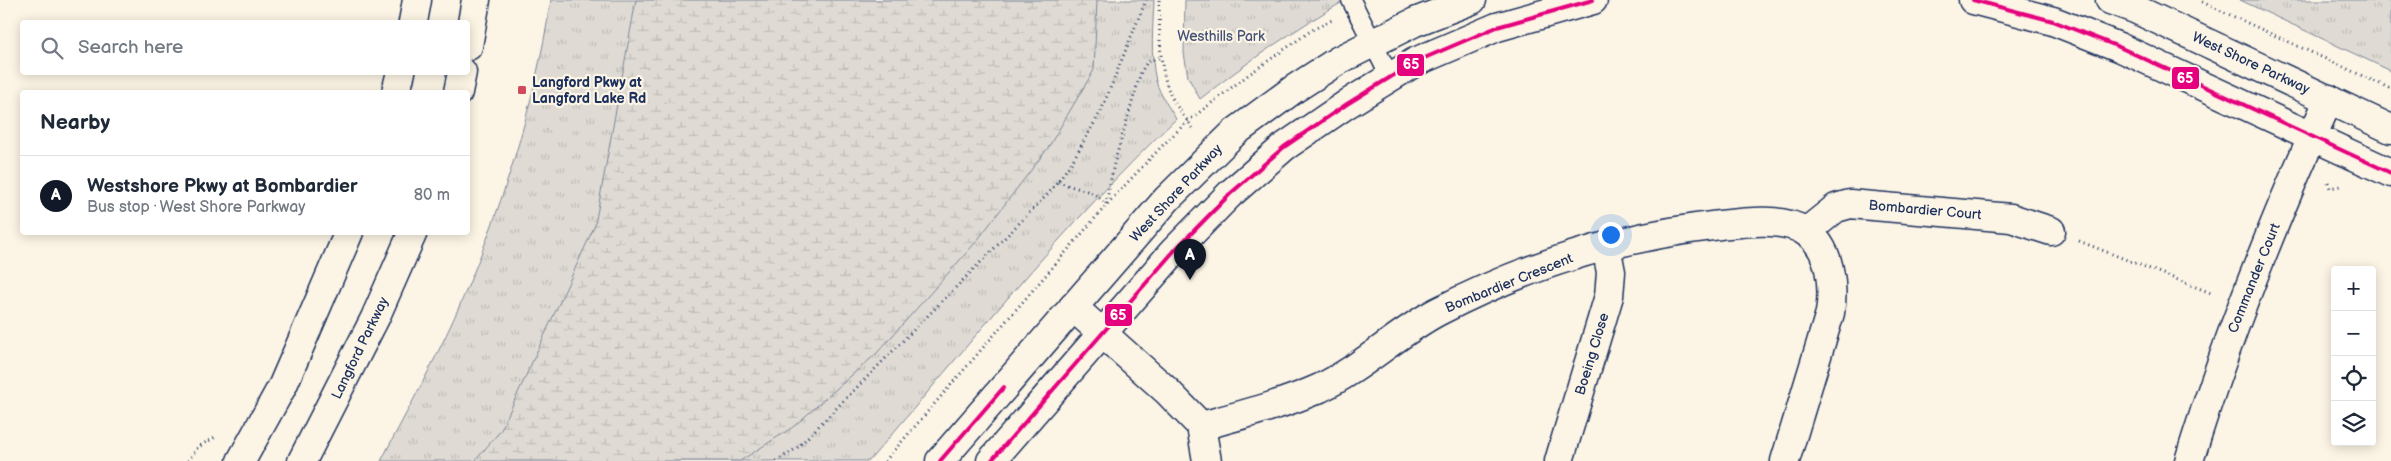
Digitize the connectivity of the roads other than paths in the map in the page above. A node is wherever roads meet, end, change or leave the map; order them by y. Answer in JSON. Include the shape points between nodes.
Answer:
{"nodes":[{"id":1,"x":417,"y":0,"type":"edge"},
{"id":2,"x":476,"y":0,"type":"edge"},
{"id":3,"x":1472,"y":0,"type":"edge"},
{"id":4,"x":1593,"y":0,"type":"edge"},
{"id":5,"x":1972,"y":0,"type":"edge"},
{"id":6,"x":2110,"y":0,"type":"edge"},
{"id":7,"x":1353,"y":4,"type":"edge"},
{"id":8,"x":413,"y":20,"type":"edge"},
{"id":9,"x":470,"y":34,"type":"edge"},
{"id":10,"x":1373,"y":43,"type":"junction"},
{"id":11,"x":400,"y":75,"type":"edge"},
{"id":12,"x":461,"y":75,"type":"edge"},
{"id":13,"x":1390,"y":77,"type":"junction"},
{"id":14,"x":396,"y":90,"type":"edge"},
{"id":15,"x":458,"y":90,"type":"edge"},
{"id":16,"x":2329,"y":99,"type":"junction"},
{"id":17,"x":2391,"y":129,"type":"edge"},
{"id":18,"x":2312,"y":136,"type":"junction"},
{"id":19,"x":2391,"y":173,"type":"edge"},
{"id":20,"x":2051,"y":230,"type":"dead end"},
{"id":21,"x":1806,"y":232,"type":"junction"},
{"id":22,"x":348,"y":235,"type":"edge"},
{"id":23,"x":412,"y":235,"type":"edge"},
{"id":24,"x":1606,"y":246,"type":"junction"},
{"id":25,"x":1073,"y":308,"type":"junction"},
{"id":26,"x":1102,"y":333,"type":"junction"},
{"id":27,"x":1201,"y":426,"type":"junction"},
{"id":28,"x":241,"y":461,"type":"edge"},
{"id":29,"x":302,"y":461,"type":"edge"},
{"id":30,"x":940,"y":461,"type":"edge"},
{"id":31,"x":991,"y":461,"type":"edge"},
{"id":32,"x":1207,"y":461,"type":"edge"},
{"id":33,"x":1560,"y":461,"type":"edge"},
{"id":34,"x":1785,"y":461,"type":"edge"},
{"id":35,"x":2189,"y":461,"type":"edge"}],
"edges":[{"from":1,"to":8,"type":"main road"},
{"from":2,"to":9,"type":"main road"},
{"from":3,"to":10,"type":"main road","name":"West Shore Parkway","via":[[1415,22]]},
{"from":4,"to":13,"type":"main road","via":[[1497,28],[1415,62]]},
{"from":5,"to":18,"type":"main road","via":[[2053,21],[2119,47]]},
{"from":6,"to":16,"type":"main road","name":"West Shore Parkway"},
{"from":7,"to":10,"type":"lane"},
{"from":10,"to":13,"type":"lane"},
{"from":10,"to":25,"type":"main road","name":"West Shore Parkway","via":[[1294,89],[1234,133],[1167,199]]},
{"from":11,"to":14,"type":"main road"},
{"from":12,"to":15,"type":"main road"},
{"from":13,"to":26,"type":"main road","via":[[1284,147],[1230,194],[1174,251]]},
{"from":16,"to":17,"type":"main road","name":"West Shore Parkway"},
{"from":16,"to":18,"type":"main road","name":"Commander Court"},
{"from":18,"to":19,"type":"main road"},
{"from":18,"to":35,"type":"main road","name":"Commander Court","via":[[2225,350]]},
{"from":20,"to":21,"type":"main road","name":"Bombardier Court","via":[[2011,218],[1850,204],[1836,208]]},
{"from":21,"to":24,"type":"main road","name":"Bombardier Crescent","via":[[1790,225],[1740,223],[1675,230]]},
{"from":21,"to":34,"type":"main road","via":[[1825,258],[1834,292]]},
{"from":22,"to":28,"type":"main road","via":[[283,385]]},
{"from":23,"to":29,"type":"main road","name":"Langford Parkway","via":[[375,318]]},
{"from":24,"to":27,"type":"main road","name":"Bombardier Crescent","via":[[1546,264],[1481,290],[1435,313],[1322,387],[1291,400]]},
{"from":24,"to":33,"type":"main road","name":"Boeing Close","via":[[1611,272],[1609,296]]},
{"from":25,"to":26,"type":"main road"},
{"from":25,"to":30,"type":"main road","name":"West Shore Parkway"},
{"from":26,"to":27,"type":"main road"},
{"from":26,"to":31,"type":"main road"},
{"from":27,"to":32,"type":"main road"}]}
